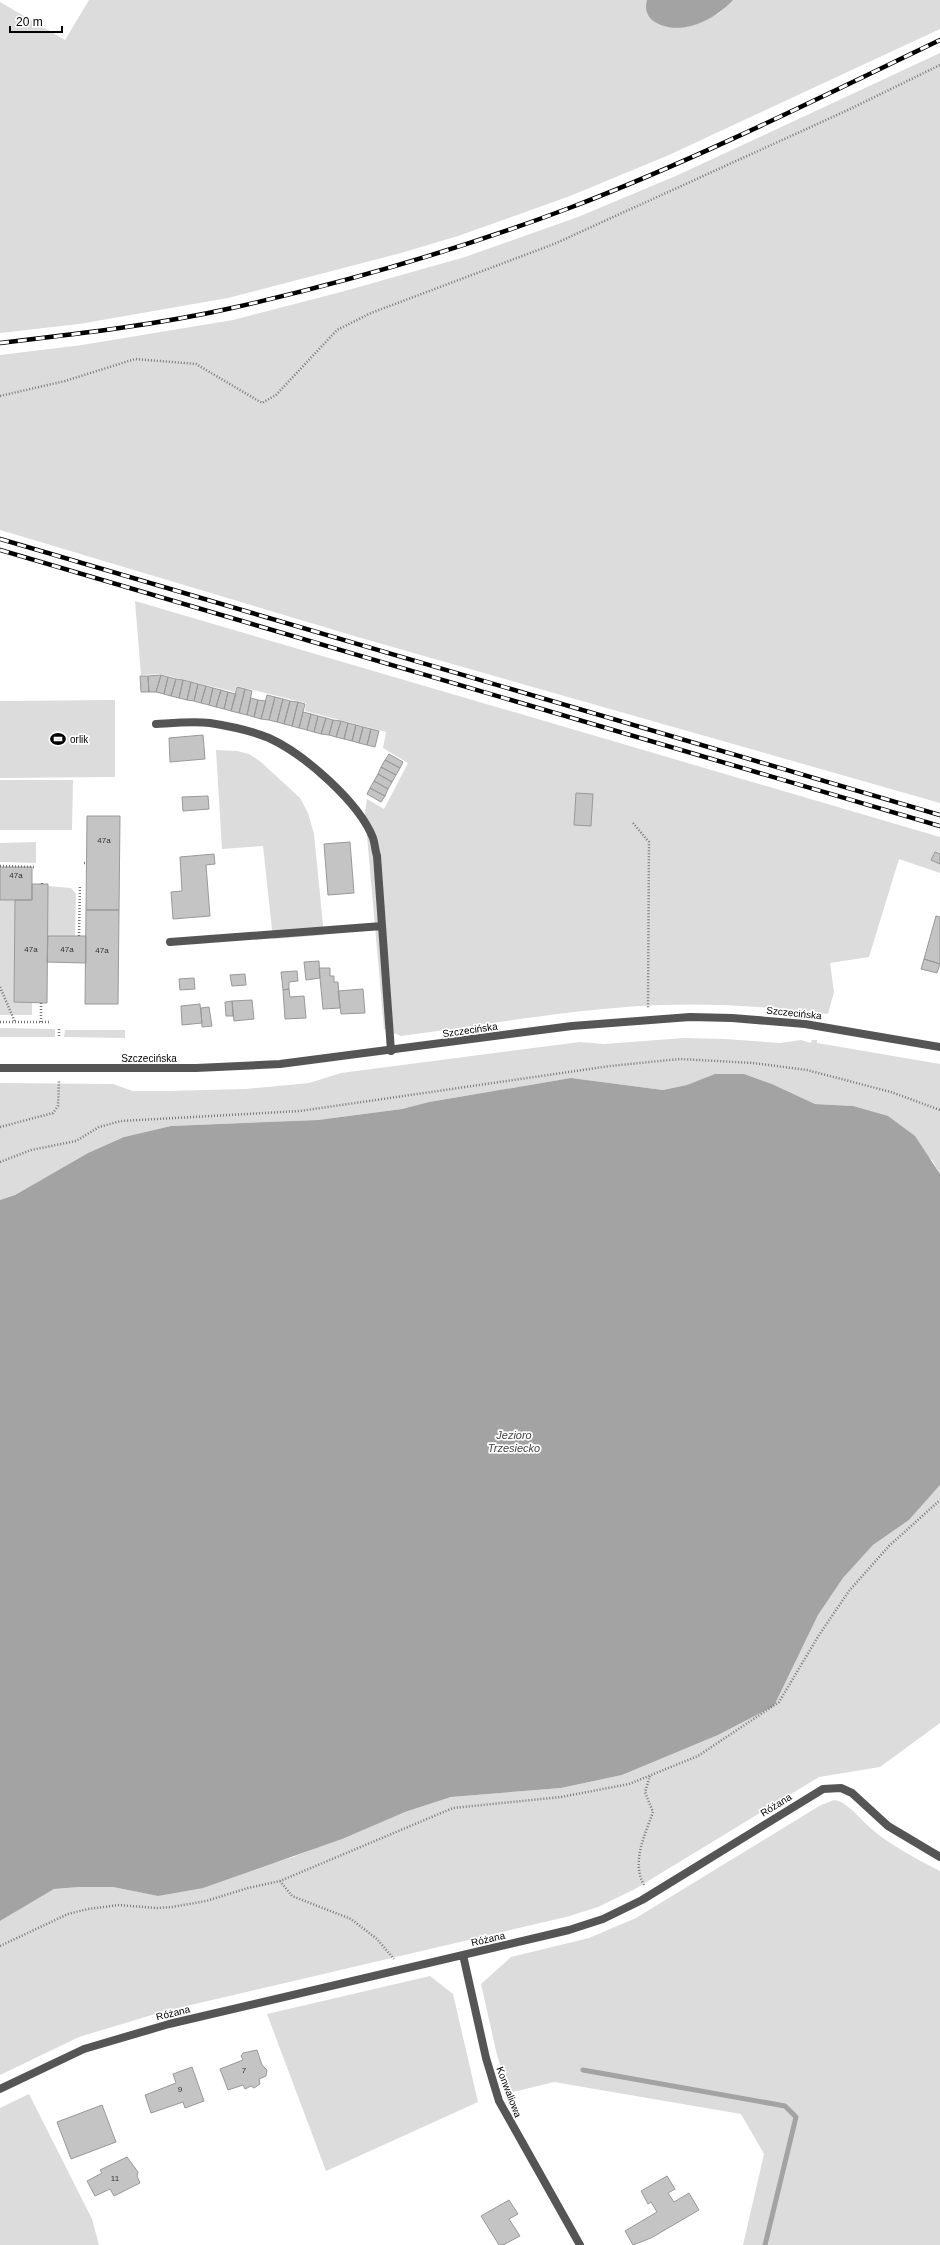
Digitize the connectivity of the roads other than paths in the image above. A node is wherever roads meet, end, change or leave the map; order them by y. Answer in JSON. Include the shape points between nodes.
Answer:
{"nodes":[{"id":1,"x":156,"y":724,"type":"dead end"},
{"id":2,"x":382,"y":926,"type":"junction"},
{"id":3,"x":170,"y":942,"type":"dead end"},
{"id":4,"x":940,"y":1047,"type":"edge"},
{"id":5,"x":391,"y":1051,"type":"junction"},
{"id":6,"x":0,"y":1068,"type":"edge"},
{"id":7,"x":940,"y":1857,"type":"edge"},
{"id":8,"x":463,"y":1955,"type":"junction"},
{"id":9,"x":0,"y":2089,"type":"edge"},
{"id":10,"x":580,"y":2245,"type":"edge"}],
"edges":[{"from":1,"to":2,"type":"street","via":[[209,723],[248,732],[269,738],[294,752],[314,768],[359,815],[373,838],[377,856]]},
{"from":2,"to":3,"type":"street"},
{"from":2,"to":5,"type":"street"},
{"from":4,"to":5,"type":"street","name":"Szczecińska","via":[[840,1029],[770,1020],[690,1017],[572,1026]]},
{"from":5,"to":6,"type":"street","name":"Szczecińska","via":[[234,1067]]},
{"from":7,"to":8,"type":"street","name":"Różana","via":[[888,1826],[852,1793],[833,1787],[823,1789],[620,1912],[585,1926]]},
{"from":8,"to":9,"type":"street","name":"Różana","via":[[169,2024],[109,2041],[63,2058]]},
{"from":8,"to":10,"type":"street","name":"Konwaliowa","via":[[486,2058],[499,2101]]}]}
